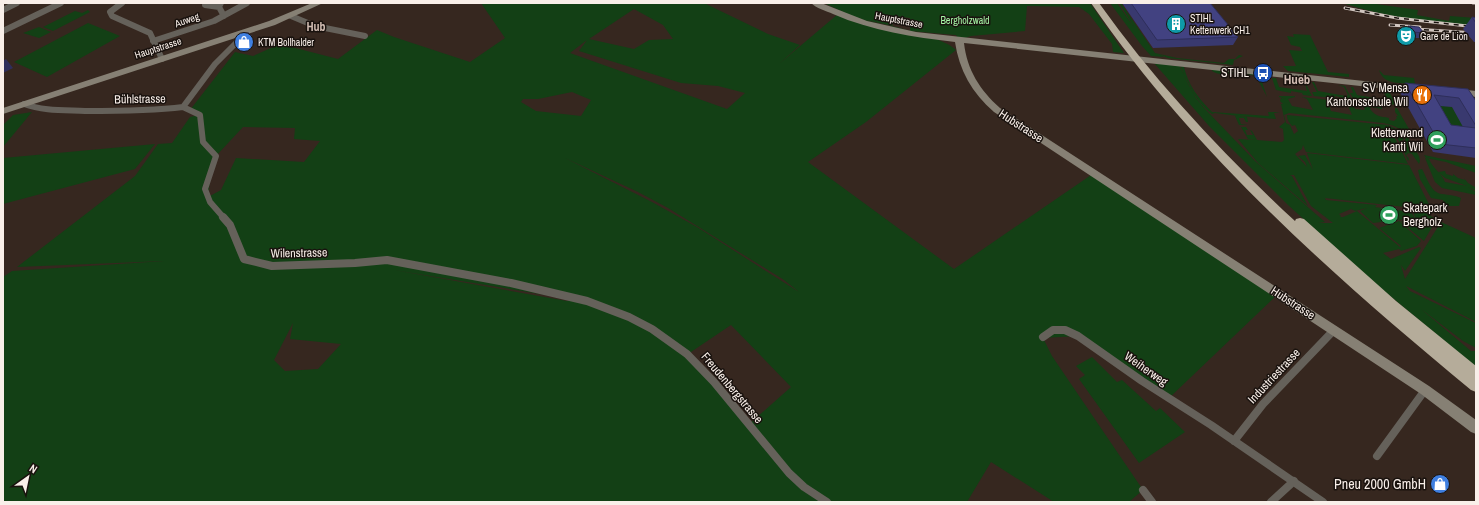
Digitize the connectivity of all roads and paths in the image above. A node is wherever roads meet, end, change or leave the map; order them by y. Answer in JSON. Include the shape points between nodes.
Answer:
{"nodes":[{"id":1,"x":17,"y":3,"type":"edge"},
{"id":2,"x":61,"y":3,"type":"edge"},
{"id":3,"x":122,"y":3,"type":"edge"},
{"id":4,"x":247,"y":3,"type":"edge"},
{"id":5,"x":320,"y":3,"type":"edge"},
{"id":6,"x":815,"y":3,"type":"edge"},
{"id":7,"x":1095,"y":3,"type":"edge"},
{"id":8,"x":1104,"y":3,"type":"edge"},
{"id":9,"x":206,"y":5,"type":"dead end"},
{"id":10,"x":220,"y":5,"type":"edge"},
{"id":11,"x":3,"y":10,"type":"edge"},
{"id":12,"x":224,"y":16,"type":"junction"},
{"id":13,"x":291,"y":16,"type":"junction"},
{"id":14,"x":3,"y":31,"type":"edge"},
{"id":15,"x":246,"y":31,"type":"junction"},
{"id":16,"x":365,"y":36,"type":"dead end"},
{"id":17,"x":959,"y":40,"type":"junction"},
{"id":18,"x":154,"y":41,"type":"junction"},
{"id":19,"x":162,"y":59,"type":"junction"},
{"id":20,"x":1390,"y":85,"type":"dead end"},
{"id":21,"x":1448,"y":91,"type":"edge"},
{"id":22,"x":1476,"y":94,"type":"edge"},
{"id":23,"x":24,"y":104,"type":"junction"},
{"id":24,"x":183,"y":107,"type":"junction"},
{"id":25,"x":3,"y":111,"type":"edge"},
{"id":26,"x":512,"y":283,"type":"joint"},
{"id":27,"x":1334,"y":330,"type":"junction"},
{"id":28,"x":1043,"y":337,"type":"dead end"},
{"id":29,"x":1476,"y":374,"type":"edge"},
{"id":30,"x":1476,"y":386,"type":"edge"},
{"id":31,"x":1425,"y":390,"type":"junction"},
{"id":32,"x":1476,"y":428,"type":"edge"},
{"id":33,"x":1234,"y":441,"type":"junction"},
{"id":34,"x":1377,"y":456,"type":"dead end"},
{"id":35,"x":1294,"y":481,"type":"junction"},
{"id":36,"x":1143,"y":490,"type":"dead end"},
{"id":37,"x":827,"y":502,"type":"edge"},
{"id":38,"x":1152,"y":502,"type":"edge"},
{"id":39,"x":1272,"y":502,"type":"edge"},
{"id":40,"x":1324,"y":502,"type":"edge"}],
"edges":[{"from":1,"to":11,"type":"street"},
{"from":2,"to":14,"type":"street"},
{"from":3,"to":18,"type":"street","via":[[110,12],[112,16],[148,31]]},
{"from":4,"to":12,"type":"street","name":"Auweg"},
{"from":5,"to":13,"type":"street","name":"Hauptstrasse"},
{"from":6,"to":17,"type":"street","name":"Hauptstrasse","via":[[838,14],[875,26],[916,35]]},
{"from":7,"to":30,"type":"highway","via":[[1150,77],[1237,172],[1346,275]]},
{"from":8,"to":29,"type":"highway","via":[[1162,79],[1259,184],[1367,283]]},
{"from":9,"to":10,"type":"street"},
{"from":10,"to":12,"type":"street"},
{"from":12,"to":18,"type":"street","name":"Auweg"},
{"from":13,"to":15,"type":"street","name":"Hauptstrasse"},
{"from":13,"to":16,"type":"street","via":[[315,26]]},
{"from":15,"to":19,"type":"street","name":"Hauptstrasse"},
{"from":15,"to":24,"type":"street","name":"Bühlstrasse","via":[[246,34],[215,64]]},
{"from":17,"to":20,"type":"street"},
{"from":17,"to":27,"type":"street","name":"Hubstrasse","via":[[972,83],[997,110]]},
{"from":18,"to":19,"type":"street"},
{"from":19,"to":23,"type":"street","name":"Hauptstrasse"},
{"from":21,"to":22,"type":"street"},
{"from":23,"to":24,"type":"street","name":"Bühlstrasse","via":[[29,108],[62,111],[154,110]]},
{"from":23,"to":25,"type":"street","name":"Hauptstrasse"},
{"from":24,"to":26,"type":"street","name":"Wilenstrasse","via":[[200,115],[203,142],[216,156],[205,189],[210,202],[230,225],[244,259],[272,266],[387,260]]},
{"from":26,"to":37,"type":"street","name":"Freudenbergstrasse","via":[[587,301],[652,329],[687,354],[714,382],[789,473],[804,487]]},
{"from":27,"to":31,"type":"street","name":"Hubstrasse"},
{"from":27,"to":33,"type":"street","name":"Industriestrasse","via":[[1263,404]]},
{"from":28,"to":33,"type":"street","name":"Weiherweg","via":[[1053,330],[1065,330],[1078,336]]},
{"from":31,"to":32,"type":"street","name":"Hubstrasse"},
{"from":31,"to":34,"type":"street"},
{"from":33,"to":35,"type":"street","name":"Weiherweg"},
{"from":35,"to":39,"type":"street"},
{"from":35,"to":40,"type":"street","name":"Weiherweg"},
{"from":36,"to":38,"type":"street"}]}
